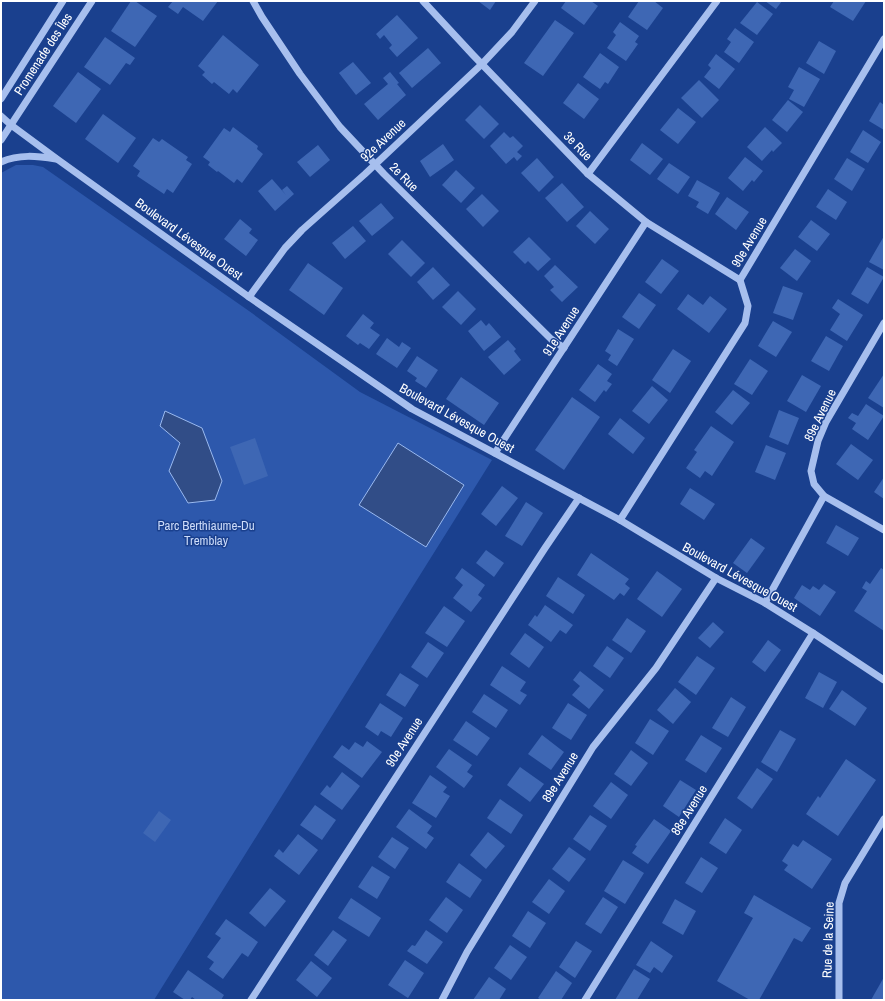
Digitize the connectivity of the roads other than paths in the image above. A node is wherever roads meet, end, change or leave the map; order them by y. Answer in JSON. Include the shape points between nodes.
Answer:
{"nodes":[{"id":1,"x":63,"y":1,"type":"edge"},
{"id":2,"x":92,"y":1,"type":"edge"},
{"id":3,"x":253,"y":1,"type":"edge"},
{"id":4,"x":423,"y":1,"type":"edge"},
{"id":5,"x":535,"y":1,"type":"edge"},
{"id":6,"x":717,"y":1,"type":"edge"},
{"id":7,"x":884,"y":39,"type":"edge"},
{"id":8,"x":482,"y":64,"type":"junction"},
{"id":9,"x":1,"y":99,"type":"edge"},
{"id":10,"x":1,"y":116,"type":"edge"},
{"id":11,"x":11,"y":125,"type":"junction"},
{"id":12,"x":1,"y":140,"type":"edge"},
{"id":13,"x":57,"y":159,"type":"junction"},
{"id":14,"x":1,"y":162,"type":"edge"},
{"id":15,"x":375,"y":164,"type":"junction"},
{"id":16,"x":588,"y":174,"type":"junction"},
{"id":17,"x":646,"y":222,"type":"junction"},
{"id":18,"x":740,"y":280,"type":"junction"},
{"id":19,"x":249,"y":297,"type":"junction"},
{"id":20,"x":884,"y":323,"type":"edge"},
{"id":21,"x":564,"y":348,"type":"junction"},
{"id":22,"x":495,"y":453,"type":"junction"},
{"id":23,"x":824,"y":496,"type":"junction"},
{"id":24,"x":579,"y":498,"type":"junction"},
{"id":25,"x":620,"y":520,"type":"junction"},
{"id":26,"x":884,"y":530,"type":"edge"},
{"id":27,"x":716,"y":578,"type":"junction"},
{"id":28,"x":765,"y":603,"type":"junction"},
{"id":29,"x":813,"y":633,"type":"junction"},
{"id":30,"x":884,"y":680,"type":"edge"},
{"id":31,"x":884,"y":819,"type":"edge"},
{"id":32,"x":251,"y":1000,"type":"edge"},
{"id":33,"x":442,"y":1000,"type":"edge"},
{"id":34,"x":585,"y":1000,"type":"edge"},
{"id":35,"x":839,"y":1000,"type":"edge"}],
"edges":[{"from":1,"to":9,"type":"street","name":"Promenade des Îles"},
{"from":2,"to":11,"type":"street","name":"Promenade des Îles"},
{"from":3,"to":15,"type":"street","name":"2e Rue","via":[[300,74],[340,126]]},
{"from":4,"to":8,"type":"street","name":"3e Rue"},
{"from":5,"to":8,"type":"street","name":"92e Avenue","via":[[512,32]]},
{"from":6,"to":16,"type":"street"},
{"from":7,"to":18,"type":"street","name":"90e Avenue"},
{"from":8,"to":15,"type":"street","name":"92e Avenue"},
{"from":8,"to":16,"type":"street","name":"3e Rue"},
{"from":10,"to":11,"type":"street","name":"Boulevard Lévesque Ouest"},
{"from":11,"to":12,"type":"street","name":"Promenade des Îles"},
{"from":11,"to":13,"type":"street","name":"Boulevard Lévesque Ouest"},
{"from":13,"to":14,"type":"street","via":[[24,156]]},
{"from":13,"to":19,"type":"street","name":"Boulevard Lévesque Ouest"},
{"from":15,"to":19,"type":"street","name":"92e Avenue","via":[[302,230],[285,248]]},
{"from":15,"to":21,"type":"street","name":"2e Rue","via":[[551,339]]},
{"from":16,"to":17,"type":"street","name":"3e Rue"},
{"from":17,"to":18,"type":"street","name":"3e Rue"},
{"from":17,"to":21,"type":"street","name":"91e Avenue"},
{"from":18,"to":25,"type":"street","name":"90e Avenue","via":[[748,306],[745,323]]},
{"from":19,"to":22,"type":"street","name":"Boulevard Lévesque Ouest","via":[[412,409]]},
{"from":20,"to":23,"type":"street","name":"89e Avenue","via":[[818,440],[810,471],[814,484]]},
{"from":21,"to":22,"type":"street","name":"91e Avenue"},
{"from":22,"to":24,"type":"street","name":"Boulevard Lévesque Ouest"},
{"from":23,"to":26,"type":"street"},
{"from":23,"to":28,"type":"street"},
{"from":24,"to":25,"type":"street","name":"Boulevard Lévesque Ouest"},
{"from":24,"to":32,"type":"street","name":"90e Avenue"},
{"from":25,"to":27,"type":"street","name":"Boulevard Lévesque Ouest"},
{"from":27,"to":28,"type":"street","name":"Boulevard Lévesque Ouest"},
{"from":27,"to":33,"type":"street","name":"89e Avenue","via":[[656,668],[593,747],[467,952]]},
{"from":28,"to":29,"type":"street","name":"Boulevard Lévesque Ouest"},
{"from":29,"to":30,"type":"street","name":"Boulevard Lévesque Ouest"},
{"from":29,"to":34,"type":"street","name":"88e Avenue"},
{"from":31,"to":35,"type":"street","name":"Rue de la Seine","via":[[845,883],[839,903]]}]}
